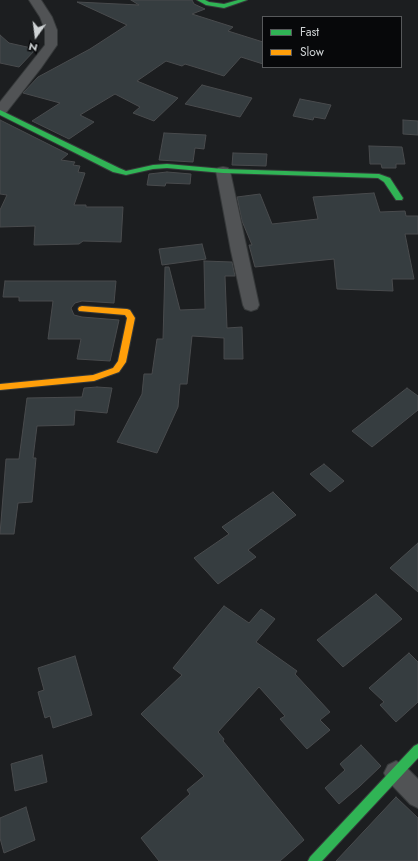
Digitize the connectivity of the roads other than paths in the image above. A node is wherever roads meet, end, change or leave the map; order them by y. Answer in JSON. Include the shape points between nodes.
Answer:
{"nodes":[{"id":1,"x":35,"y":0,"type":"edge"},
{"id":2,"x":200,"y":0,"type":"edge"},
{"id":3,"x":244,"y":0,"type":"edge"},
{"id":4,"x":0,"y":112,"type":"edge"},
{"id":5,"x":223,"y":171,"type":"junction"},
{"id":6,"x":399,"y":198,"type":"dead end"},
{"id":7,"x":251,"y":305,"type":"dead end"},
{"id":8,"x":82,"y":309,"type":"dead end"},
{"id":9,"x":0,"y":387,"type":"edge"},
{"id":10,"x":418,"y":750,"type":"edge"},
{"id":11,"x":396,"y":774,"type":"junction"},
{"id":12,"x":418,"y":796,"type":"edge"},
{"id":13,"x":314,"y":861,"type":"edge"}],
"edges":[{"from":1,"to":4,"type":"street","via":[[51,30],[51,45]]},
{"from":2,"to":3,"type":"street","via":[[224,6]]},
{"from":4,"to":5,"type":"street","via":[[126,173],[167,166],[214,168]]},
{"from":5,"to":6,"type":"street","via":[[379,176],[388,180]]},
{"from":5,"to":7,"type":"street"},
{"from":8,"to":9,"type":"street","via":[[127,312],[131,318],[122,362],[116,370],[94,378]]},
{"from":10,"to":11,"type":"street"},
{"from":11,"to":12,"type":"street"},
{"from":11,"to":13,"type":"street"}]}
